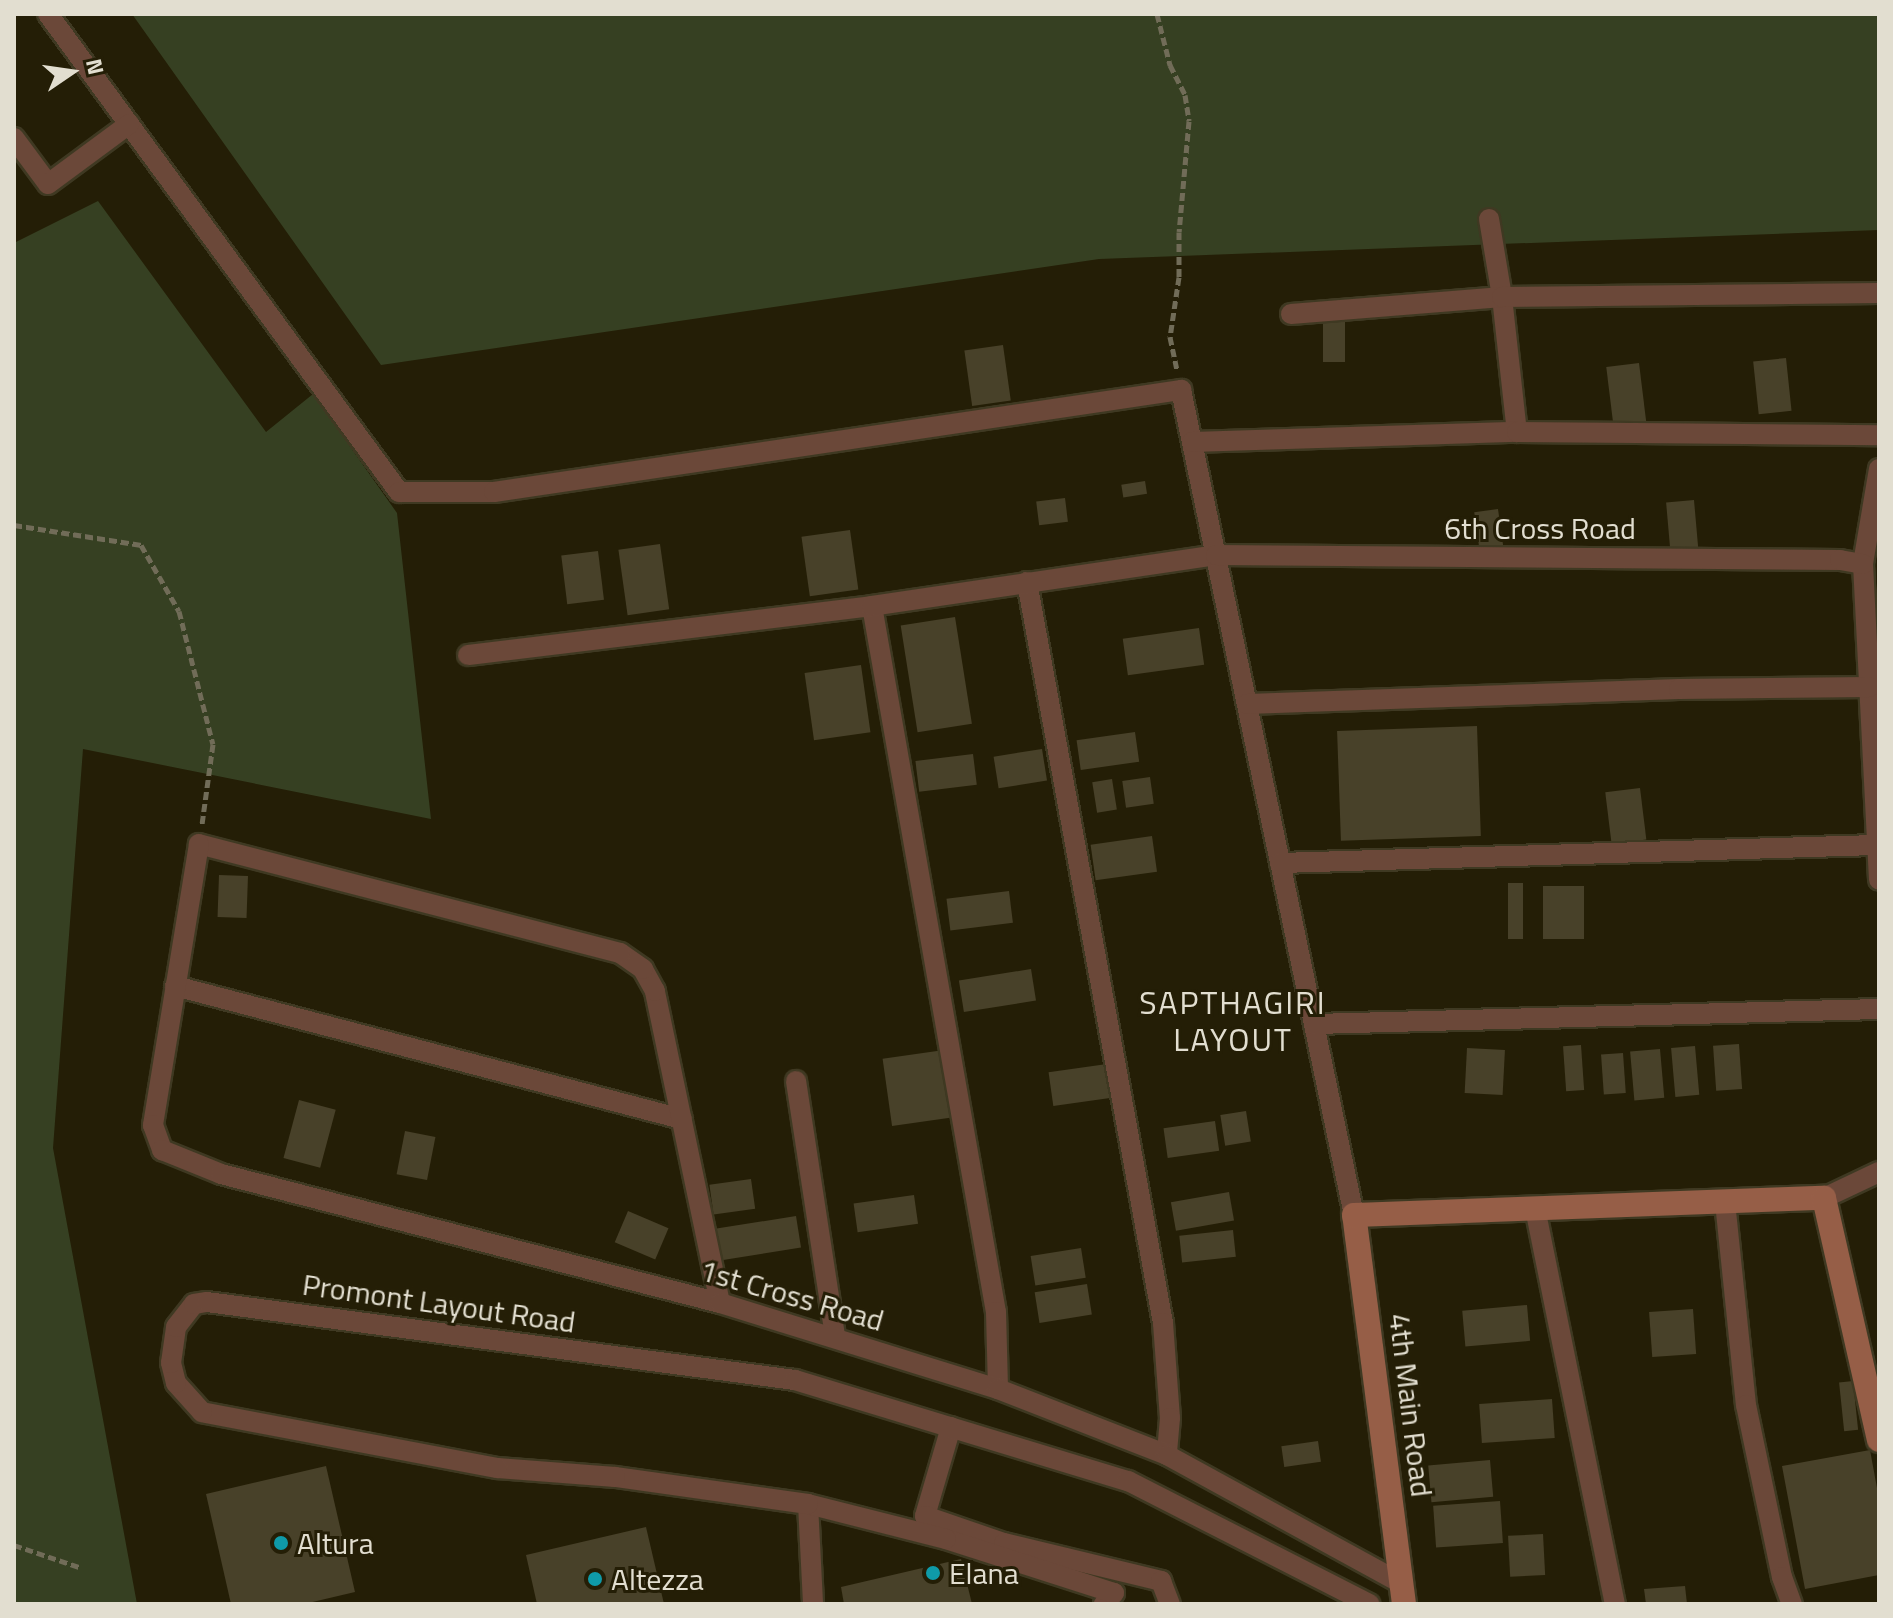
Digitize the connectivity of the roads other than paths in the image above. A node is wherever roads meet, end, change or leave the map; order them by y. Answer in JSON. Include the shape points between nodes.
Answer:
{"nodes":[{"id":1,"x":48,"y":14,"type":"edge"},
{"id":2,"x":129,"y":124,"type":"junction"},
{"id":3,"x":14,"y":138,"type":"edge"},
{"id":4,"x":1489,"y":219,"type":"dead end"},
{"id":5,"x":1879,"y":293,"type":"edge"},
{"id":6,"x":1502,"y":297,"type":"junction"},
{"id":7,"x":1291,"y":314,"type":"dead end"},
{"id":8,"x":1517,"y":432,"type":"junction"},
{"id":9,"x":1879,"y":435,"type":"edge"},
{"id":10,"x":1192,"y":442,"type":"junction"},
{"id":11,"x":1879,"y":469,"type":"edge"},
{"id":12,"x":1216,"y":555,"type":"junction"},
{"id":13,"x":1863,"y":564,"type":"junction"},
{"id":14,"x":1027,"y":582,"type":"junction"},
{"id":15,"x":872,"y":606,"type":"junction"},
{"id":16,"x":468,"y":655,"type":"dead end"},
{"id":17,"x":1869,"y":687,"type":"junction"},
{"id":18,"x":1247,"y":704,"type":"junction"},
{"id":19,"x":1876,"y":845,"type":"junction"},
{"id":20,"x":1280,"y":863,"type":"junction"},
{"id":21,"x":1879,"y":880,"type":"edge"},
{"id":22,"x":175,"y":986,"type":"junction"},
{"id":23,"x":1879,"y":1009,"type":"edge"},
{"id":24,"x":1314,"y":1024,"type":"junction"},
{"id":25,"x":796,"y":1081,"type":"dead end"},
{"id":26,"x":682,"y":1119,"type":"junction"},
{"id":27,"x":1879,"y":1172,"type":"edge"},
{"id":28,"x":1824,"y":1198,"type":"junction"},
{"id":29,"x":1725,"y":1202,"type":"junction"},
{"id":30,"x":1535,"y":1208,"type":"junction"},
{"id":31,"x":1354,"y":1215,"type":"junction"},
{"id":32,"x":720,"y":1303,"type":"junction"},
{"id":33,"x":835,"y":1337,"type":"junction"},
{"id":34,"x":998,"y":1389,"type":"junction"},
{"id":35,"x":951,"y":1427,"type":"junction"},
{"id":36,"x":1879,"y":1440,"type":"edge"},
{"id":37,"x":1167,"y":1455,"type":"junction"},
{"id":38,"x":808,"y":1504,"type":"junction"},
{"id":39,"x":1402,"y":1594,"type":"edge"},
{"id":40,"x":813,"y":1604,"type":"edge"},
{"id":41,"x":1104,"y":1604,"type":"edge"},
{"id":42,"x":1170,"y":1604,"type":"edge"},
{"id":43,"x":1369,"y":1604,"type":"edge"},
{"id":44,"x":1615,"y":1604,"type":"edge"},
{"id":45,"x":1792,"y":1604,"type":"edge"}],
"edges":[{"from":1,"to":2,"type":"street"},
{"from":2,"to":3,"type":"street","via":[[48,184]]},
{"from":2,"to":10,"type":"street","via":[[399,492],[494,492],[1181,390]]},
{"from":4,"to":6,"type":"street"},
{"from":5,"to":6,"type":"street"},
{"from":6,"to":7,"type":"street"},
{"from":6,"to":8,"type":"street"},
{"from":8,"to":9,"type":"street"},
{"from":8,"to":10,"type":"street"},
{"from":10,"to":12,"type":"street"},
{"from":11,"to":13,"type":"street"},
{"from":12,"to":13,"type":"street","name":"6th Cross Road"},
{"from":12,"to":14,"type":"street","name":"6th Cross Road"},
{"from":12,"to":18,"type":"street"},
{"from":13,"to":17,"type":"street"},
{"from":14,"to":15,"type":"street","name":"6th Cross Road"},
{"from":14,"to":37,"type":"street","via":[[1163,1323],[1170,1418]]},
{"from":15,"to":16,"type":"street","name":"6th Cross Road"},
{"from":15,"to":34,"type":"street","via":[[996,1312]]},
{"from":17,"to":18,"type":"street"},
{"from":17,"to":19,"type":"street"},
{"from":18,"to":20,"type":"street"},
{"from":19,"to":20,"type":"street"},
{"from":19,"to":21,"type":"street"},
{"from":20,"to":24,"type":"street"},
{"from":22,"to":26,"type":"street"},
{"from":22,"to":26,"type":"street","via":[[199,844],[620,953],[643,969],[655,991]]},
{"from":22,"to":32,"type":"street","name":"1st Cross Road","via":[[153,1125],[162,1150],[221,1174]]},
{"from":23,"to":24,"type":"street"},
{"from":24,"to":31,"type":"street"},
{"from":25,"to":33,"type":"street"},
{"from":26,"to":32,"type":"street"},
{"from":27,"to":28,"type":"street"},
{"from":28,"to":29,"type":"street"},
{"from":28,"to":36,"type":"street"},
{"from":29,"to":30,"type":"street"},
{"from":29,"to":45,"type":"street","via":[[1746,1405]]},
{"from":30,"to":31,"type":"street"},
{"from":30,"to":44,"type":"street"},
{"from":31,"to":39,"type":"street","name":"4th Main Road"},
{"from":32,"to":33,"type":"street","name":"1st Cross Road"},
{"from":33,"to":34,"type":"street","name":"1st Cross Road"},
{"from":34,"to":37,"type":"street","name":"1st Cross Road"},
{"from":35,"to":38,"type":"street","name":"Promont Layout Road","via":[[795,1380],[207,1302],[194,1304],[176,1327],[171,1363],[176,1383],[202,1412],[497,1468],[615,1477]]},
{"from":35,"to":42,"type":"street","via":[[925,1516],[1004,1543],[1161,1581]]},
{"from":35,"to":43,"type":"street","name":"Promont Layout Road","via":[[1128,1481]]},
{"from":37,"to":39,"type":"street","name":"1st Cross Road"},
{"from":38,"to":40,"type":"street"},
{"from":38,"to":41,"type":"street","name":"Promont Layout Road","via":[[946,1539],[1114,1593]]}]}
